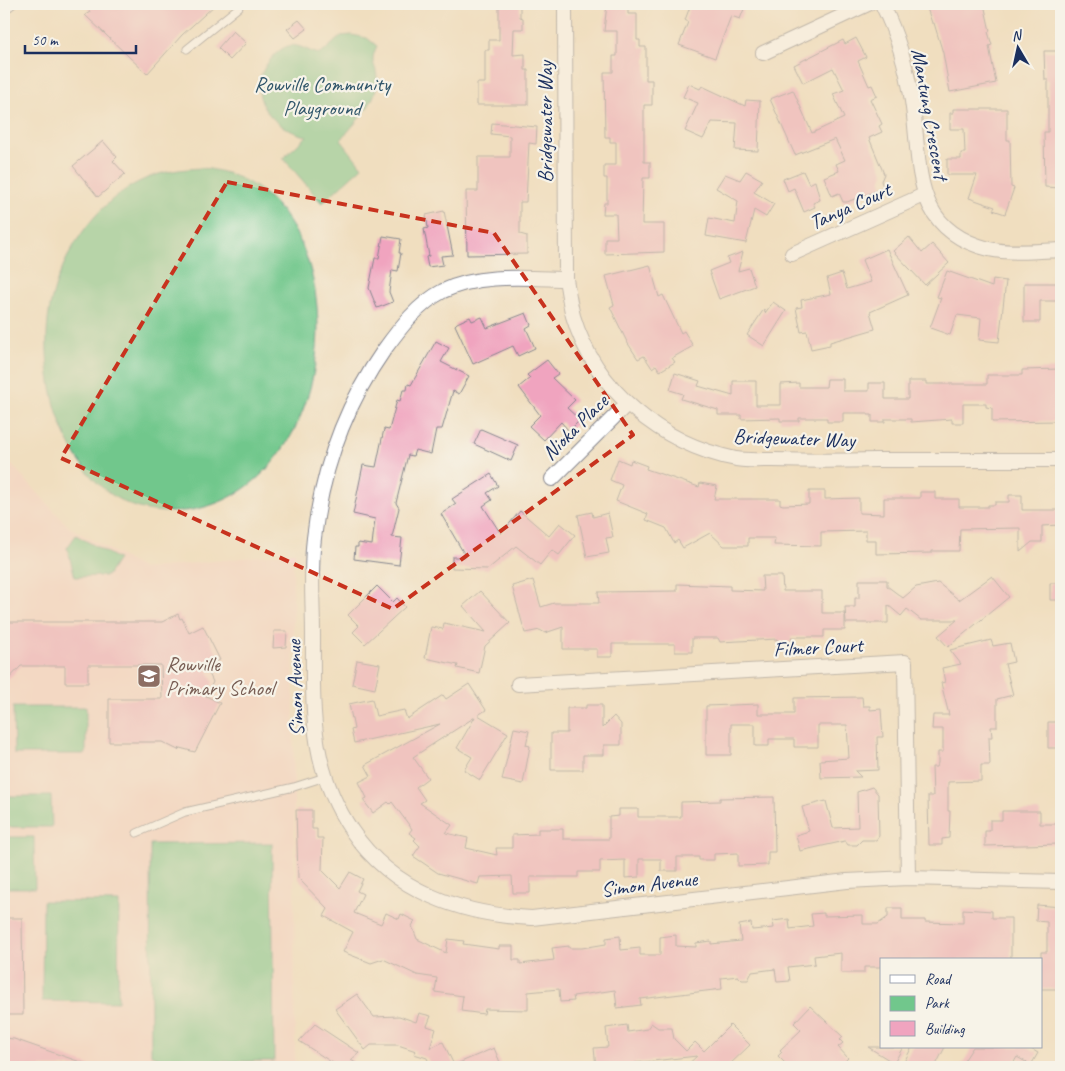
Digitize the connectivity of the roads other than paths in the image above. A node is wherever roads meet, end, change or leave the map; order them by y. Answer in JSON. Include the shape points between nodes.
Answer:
{"nodes":[{"id":1,"x":13,"y":4,"type":"edge"},
{"id":2,"x":239,"y":4,"type":"edge"},
{"id":3,"x":565,"y":4,"type":"edge"},
{"id":4,"x":868,"y":4,"type":"edge"},
{"id":5,"x":882,"y":4,"type":"edge"},
{"id":6,"x":4,"y":10,"type":"edge"},
{"id":7,"x":188,"y":49,"type":"dead end"},
{"id":8,"x":763,"y":53,"type":"dead end"},
{"id":9,"x":924,"y":195,"type":"junction"},
{"id":10,"x":1061,"y":250,"type":"edge"},
{"id":11,"x":792,"y":254,"type":"dead end"},
{"id":12,"x":566,"y":279,"type":"junction"},
{"id":13,"x":627,"y":404,"type":"junction"},
{"id":14,"x":1061,"y":460,"type":"edge"},
{"id":15,"x":552,"y":479,"type":"dead end"},
{"id":16,"x":518,"y":684,"type":"dead end"},
{"id":17,"x":324,"y":777,"type":"junction"},
{"id":18,"x":137,"y":833,"type":"dead end"},
{"id":19,"x":908,"y":878,"type":"junction"},
{"id":20,"x":1061,"y":882,"type":"edge"}],
"edges":[{"from":1,"to":6,"type":"lane"},
{"from":2,"to":7,"type":"lane"},
{"from":3,"to":12,"type":"street","name":"Bridgewater Way"},
{"from":4,"to":8,"type":"street"},
{"from":5,"to":9,"type":"street","name":"Mantung Crescent","via":[[894,28],[908,82],[917,166]]},
{"from":9,"to":10,"type":"street","name":"Mantung Crescent","via":[[946,227],[963,239],[990,249]]},
{"from":9,"to":11,"type":"street","name":"Tanya Court"},
{"from":12,"to":13,"type":"street","name":"Bridgewater Way","via":[[573,316],[583,341],[611,386]]},
{"from":12,"to":17,"type":"street","name":"Simon Avenue","via":[[488,279],[443,292],[419,308],[395,335],[353,401],[327,466],[314,540],[313,722]]},
{"from":13,"to":14,"type":"street","name":"Bridgewater Way","via":[[684,443],[738,459]]},
{"from":13,"to":15,"type":"street","name":"Nioka Place"},
{"from":16,"to":19,"type":"street","name":"Filmer Court","via":[[905,662]]},
{"from":17,"to":18,"type":"lane","via":[[184,812]]},
{"from":17,"to":19,"type":"street","name":"Simon Avenue","via":[[353,832],[390,872],[443,903],[488,915],[532,918],[848,881]]},
{"from":19,"to":20,"type":"street","name":"Simon Avenue"}]}
